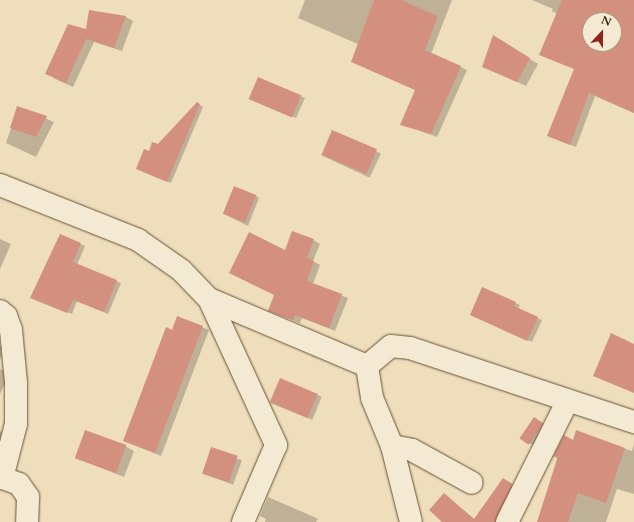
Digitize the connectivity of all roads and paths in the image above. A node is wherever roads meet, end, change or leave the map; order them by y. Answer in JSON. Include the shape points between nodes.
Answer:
{"nodes":[{"id":1,"x":0,"y":185,"type":"edge"},
{"id":2,"x":209,"y":299,"type":"junction"},
{"id":3,"x":0,"y":311,"type":"edge"},
{"id":4,"x":367,"y":366,"type":"junction"},
{"id":5,"x":568,"y":402,"type":"junction"},
{"id":6,"x":634,"y":422,"type":"edge"},
{"id":7,"x":392,"y":446,"type":"junction"},
{"id":8,"x":1,"y":478,"type":"edge"},
{"id":9,"x":472,"y":483,"type":"dead end"},
{"id":10,"x":27,"y":522,"type":"edge"},
{"id":11,"x":243,"y":522,"type":"edge"},
{"id":12,"x":411,"y":522,"type":"edge"},
{"id":13,"x":507,"y":522,"type":"edge"}],
"edges":[{"from":1,"to":2,"type":"street","via":[[138,240],[180,270]]},
{"from":2,"to":4,"type":"street"},
{"from":2,"to":11,"type":"street","via":[[276,445]]},
{"from":3,"to":8,"type":"street","via":[[6,316],[11,330],[16,383],[16,424]]},
{"from":4,"to":5,"type":"street","via":[[391,346],[410,348]]},
{"from":4,"to":7,"type":"street","via":[[372,398]]},
{"from":5,"to":6,"type":"street"},
{"from":5,"to":13,"type":"street"},
{"from":7,"to":9,"type":"street","via":[[412,450]]},
{"from":7,"to":12,"type":"street"},
{"from":8,"to":10,"type":"street","via":[[19,484],[28,497]]}]}
